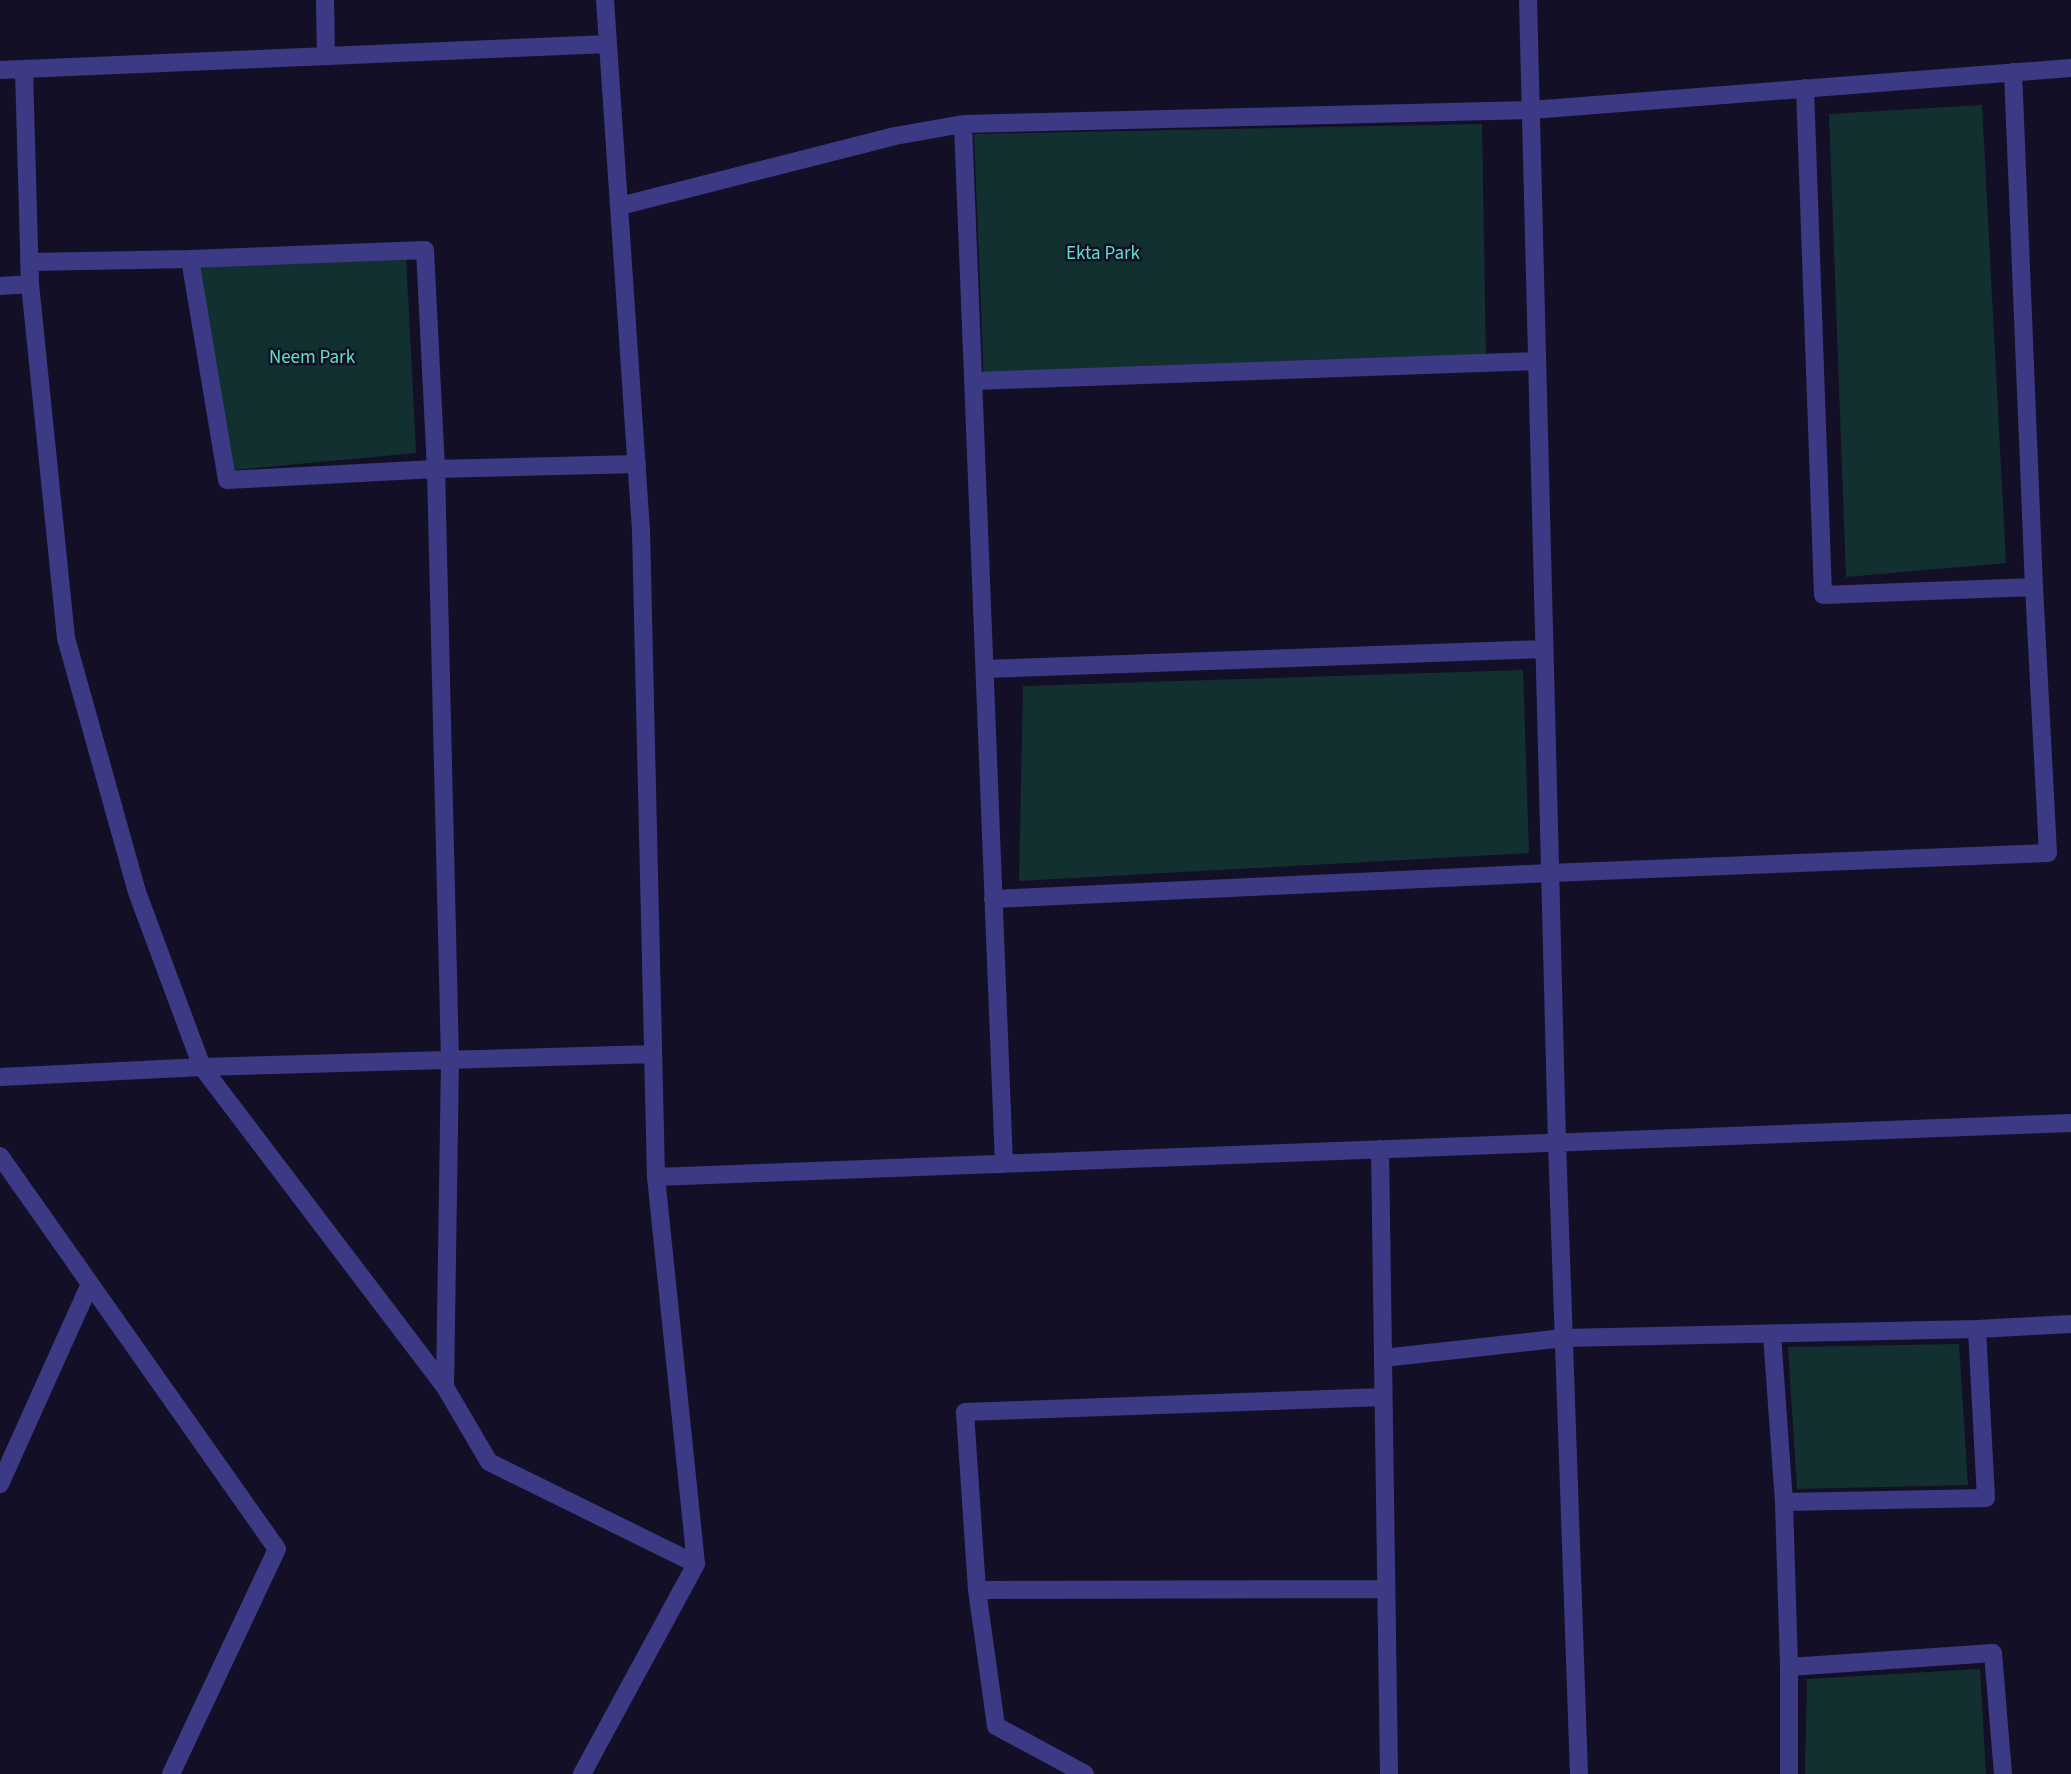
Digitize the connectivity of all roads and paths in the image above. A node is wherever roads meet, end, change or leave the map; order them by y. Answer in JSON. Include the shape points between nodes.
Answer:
{"nodes":[{"id":1,"x":325,"y":0,"type":"edge"},
{"id":2,"x":605,"y":0,"type":"edge"},
{"id":3,"x":1528,"y":0,"type":"edge"},
{"id":4,"x":608,"y":44,"type":"junction"},
{"id":5,"x":326,"y":56,"type":"junction"},
{"id":6,"x":2071,"y":68,"type":"edge"},
{"id":7,"x":24,"y":69,"type":"junction"},
{"id":8,"x":0,"y":70,"type":"edge"},
{"id":9,"x":2013,"y":72,"type":"junction"},
{"id":10,"x":1805,"y":88,"type":"junction"},
{"id":11,"x":1531,"y":110,"type":"junction"},
{"id":12,"x":963,"y":124,"type":"junction"},
{"id":13,"x":620,"y":206,"type":"junction"},
{"id":14,"x":190,"y":259,"type":"junction"},
{"id":15,"x":29,"y":262,"type":"junction"},
{"id":16,"x":30,"y":284,"type":"junction"},
{"id":17,"x":0,"y":286,"type":"edge"},
{"id":18,"x":1537,"y":361,"type":"junction"},
{"id":19,"x":974,"y":381,"type":"junction"},
{"id":20,"x":637,"y":464,"type":"junction"},
{"id":21,"x":436,"y":469,"type":"junction"},
{"id":22,"x":2034,"y":587,"type":"junction"},
{"id":23,"x":1544,"y":649,"type":"junction"},
{"id":24,"x":985,"y":668,"type":"junction"},
{"id":25,"x":1550,"y":873,"type":"junction"},
{"id":26,"x":993,"y":900,"type":"junction"},
{"id":27,"x":653,"y":1054,"type":"junction"},
{"id":28,"x":450,"y":1060,"type":"junction"},
{"id":29,"x":202,"y":1067,"type":"junction"},
{"id":30,"x":0,"y":1077,"type":"edge"},
{"id":31,"x":2071,"y":1123,"type":"edge"},
{"id":32,"x":1556,"y":1143,"type":"junction"},
{"id":33,"x":1380,"y":1149,"type":"junction"},
{"id":34,"x":0,"y":1156,"type":"edge"},
{"id":35,"x":1004,"y":1164,"type":"junction"},
{"id":36,"x":656,"y":1177,"type":"junction"},
{"id":37,"x":90,"y":1284,"type":"junction"},
{"id":38,"x":2071,"y":1324,"type":"edge"},
{"id":39,"x":1978,"y":1329,"type":"junction"},
{"id":40,"x":1772,"y":1334,"type":"junction"},
{"id":41,"x":1564,"y":1338,"type":"junction"},
{"id":42,"x":1383,"y":1358,"type":"junction"},
{"id":43,"x":445,"y":1387,"type":"junction"},
{"id":44,"x":1383,"y":1397,"type":"junction"},
{"id":45,"x":1,"y":1479,"type":"edge"},
{"id":46,"x":1784,"y":1502,"type":"junction"},
{"id":47,"x":696,"y":1564,"type":"junction"},
{"id":48,"x":1386,"y":1589,"type":"junction"},
{"id":49,"x":977,"y":1590,"type":"junction"},
{"id":50,"x":1789,"y":1667,"type":"junction"},
{"id":51,"x":584,"y":1772,"type":"edge"},
{"id":52,"x":171,"y":1774,"type":"edge"},
{"id":53,"x":1085,"y":1774,"type":"edge"},
{"id":54,"x":1389,"y":1774,"type":"edge"},
{"id":55,"x":1579,"y":1774,"type":"edge"},
{"id":56,"x":1788,"y":1774,"type":"edge"},
{"id":57,"x":2003,"y":1774,"type":"edge"}],
"edges":[{"from":1,"to":5,"type":"street"},
{"from":2,"to":4,"type":"street"},
{"from":3,"to":11,"type":"street"},
{"from":4,"to":5,"type":"street"},
{"from":4,"to":13,"type":"street"},
{"from":5,"to":7,"type":"street"},
{"from":6,"to":9,"type":"street"},
{"from":7,"to":8,"type":"street"},
{"from":7,"to":15,"type":"street"},
{"from":9,"to":10,"type":"street"},
{"from":9,"to":22,"type":"street"},
{"from":10,"to":11,"type":"street"},
{"from":10,"to":22,"type":"street","via":[[1824,595]]},
{"from":11,"to":12,"type":"street"},
{"from":11,"to":18,"type":"street"},
{"from":12,"to":13,"type":"street","via":[[895,136]]},
{"from":12,"to":19,"type":"street"},
{"from":13,"to":20,"type":"street"},
{"from":14,"to":15,"type":"street"},
{"from":14,"to":21,"type":"street","via":[[227,480]]},
{"from":14,"to":21,"type":"street","via":[[425,250]]},
{"from":15,"to":16,"type":"street"},
{"from":16,"to":17,"type":"street"},
{"from":16,"to":29,"type":"street","via":[[66,638],[137,892]]},
{"from":18,"to":19,"type":"street"},
{"from":18,"to":23,"type":"street"},
{"from":19,"to":24,"type":"street"},
{"from":20,"to":21,"type":"street"},
{"from":20,"to":27,"type":"street"},
{"from":21,"to":28,"type":"street"},
{"from":22,"to":25,"type":"street","via":[[2048,853]]},
{"from":23,"to":24,"type":"street"},
{"from":23,"to":25,"type":"street"},
{"from":24,"to":26,"type":"street"},
{"from":25,"to":26,"type":"street"},
{"from":25,"to":32,"type":"street"},
{"from":26,"to":35,"type":"street"},
{"from":27,"to":28,"type":"street"},
{"from":27,"to":36,"type":"street"},
{"from":28,"to":29,"type":"street"},
{"from":28,"to":43,"type":"street"},
{"from":29,"to":30,"type":"street"},
{"from":29,"to":43,"type":"street"},
{"from":31,"to":32,"type":"street"},
{"from":32,"to":33,"type":"street"},
{"from":32,"to":41,"type":"street"},
{"from":33,"to":35,"type":"street"},
{"from":33,"to":42,"type":"street"},
{"from":34,"to":37,"type":"street"},
{"from":35,"to":36,"type":"street"},
{"from":36,"to":47,"type":"street"},
{"from":37,"to":45,"type":"street"},
{"from":37,"to":52,"type":"street","via":[[277,1549]]},
{"from":38,"to":39,"type":"street"},
{"from":39,"to":40,"type":"street"},
{"from":39,"to":46,"type":"street","via":[[1986,1498]]},
{"from":40,"to":41,"type":"street"},
{"from":40,"to":46,"type":"street"},
{"from":41,"to":42,"type":"street"},
{"from":41,"to":55,"type":"street"},
{"from":42,"to":44,"type":"street"},
{"from":43,"to":47,"type":"street","via":[[489,1462]]},
{"from":44,"to":48,"type":"street"},
{"from":44,"to":49,"type":"street","via":[[965,1412]]},
{"from":46,"to":50,"type":"street"},
{"from":47,"to":51,"type":"street"},
{"from":48,"to":49,"type":"street"},
{"from":48,"to":54,"type":"street"},
{"from":49,"to":53,"type":"street","via":[[996,1727]]},
{"from":50,"to":56,"type":"street"},
{"from":50,"to":57,"type":"street","via":[[1993,1653]]}]}
